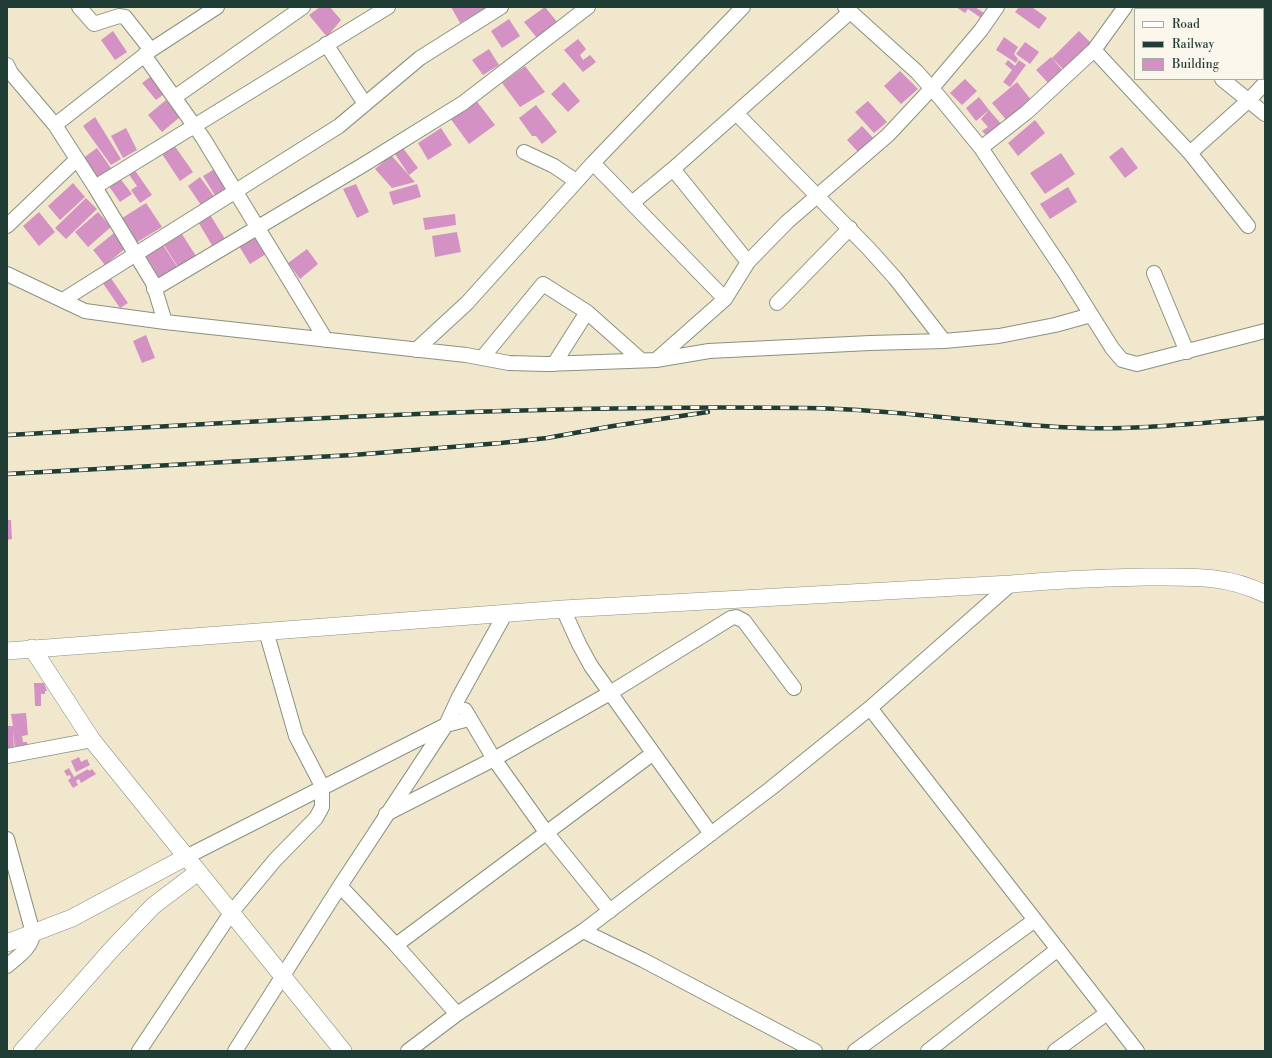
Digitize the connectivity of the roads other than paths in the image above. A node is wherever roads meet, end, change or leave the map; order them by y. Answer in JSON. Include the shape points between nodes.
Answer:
{"nodes":[{"id":1,"x":79,"y":7,"type":"edge"},
{"id":2,"x":217,"y":7,"type":"edge"},
{"id":3,"x":303,"y":7,"type":"edge"},
{"id":4,"x":388,"y":7,"type":"edge"},
{"id":5,"x":501,"y":7,"type":"edge"},
{"id":6,"x":588,"y":7,"type":"edge"},
{"id":7,"x":743,"y":7,"type":"edge"},
{"id":8,"x":997,"y":7,"type":"edge"},
{"id":9,"x":1126,"y":7,"type":"edge"},
{"id":10,"x":847,"y":9,"type":"edge"},
{"id":11,"x":326,"y":44,"type":"junction"},
{"id":12,"x":1094,"y":50,"type":"junction"},
{"id":13,"x":148,"y":52,"type":"junction"},
{"id":14,"x":8,"y":72,"type":"edge"},
{"id":15,"x":1223,"y":80,"type":"edge"},
{"id":16,"x":1265,"y":83,"type":"edge"},
{"id":17,"x":932,"y":88,"type":"junction"},
{"id":18,"x":174,"y":97,"type":"junction"},
{"id":19,"x":1249,"y":100,"type":"junction"},
{"id":20,"x":365,"y":104,"type":"junction"},
{"id":21,"x":736,"y":113,"type":"junction"},
{"id":22,"x":1265,"y":114,"type":"edge"},
{"id":23,"x":55,"y":125,"type":"junction"},
{"id":24,"x":194,"y":125,"type":"junction"},
{"id":25,"x":981,"y":148,"type":"junction"},
{"id":26,"x":524,"y":152,"type":"dead end"},
{"id":27,"x":1190,"y":153,"type":"junction"},
{"id":28,"x":76,"y":160,"type":"junction"},
{"id":29,"x":593,"y":163,"type":"junction"},
{"id":30,"x":673,"y":169,"type":"junction"},
{"id":31,"x":576,"y":181,"type":"junction"},
{"id":32,"x":95,"y":187,"type":"junction"},
{"id":33,"x":236,"y":191,"type":"junction"},
{"id":34,"x":816,"y":197,"type":"junction"},
{"id":35,"x":632,"y":203,"type":"junction"},
{"id":36,"x":7,"y":226,"type":"edge"},
{"id":37,"x":1248,"y":226,"type":"dead end"},
{"id":38,"x":258,"y":228,"type":"junction"},
{"id":39,"x":850,"y":228,"type":"junction"},
{"id":40,"x":136,"y":254,"type":"junction"},
{"id":41,"x":748,"y":262,"type":"junction"},
{"id":42,"x":1154,"y":273,"type":"dead end"},
{"id":43,"x":7,"y":274,"type":"edge"},
{"id":44,"x":154,"y":289,"type":"junction"},
{"id":45,"x":725,"y":299,"type":"junction"},
{"id":46,"x":63,"y":300,"type":"junction"},
{"id":47,"x":777,"y":303,"type":"dead end"},
{"id":48,"x":587,"y":312,"type":"junction"},
{"id":49,"x":1091,"y":315,"type":"junction"},
{"id":50,"x":165,"y":322,"type":"junction"},
{"id":51,"x":1265,"y":331,"type":"edge"},
{"id":52,"x":326,"y":340,"type":"junction"},
{"id":53,"x":944,"y":341,"type":"junction"},
{"id":54,"x":416,"y":350,"type":"junction"},
{"id":55,"x":1187,"y":352,"type":"junction"},
{"id":56,"x":482,"y":358,"type":"junction"},
{"id":57,"x":641,"y":360,"type":"junction"},
{"id":58,"x":656,"y":360,"type":"junction"},
{"id":59,"x":554,"y":364,"type":"junction"},
{"id":60,"x":1011,"y":584,"type":"junction"},
{"id":61,"x":1265,"y":594,"type":"edge"},
{"id":62,"x":563,"y":609,"type":"junction"},
{"id":63,"x":505,"y":614,"type":"junction"},
{"id":64,"x":266,"y":631,"type":"junction"},
{"id":65,"x":32,"y":648,"type":"junction"},
{"id":66,"x":7,"y":651,"type":"edge"},
{"id":67,"x":794,"y":688,"type":"dead end"},
{"id":68,"x":610,"y":693,"type":"junction"},
{"id":69,"x":459,"y":697,"type":"junction"},
{"id":70,"x":870,"y":708,"type":"junction"},
{"id":71,"x":469,"y":719,"type":"junction"},
{"id":72,"x":446,"y":725,"type":"junction"},
{"id":73,"x":92,"y":740,"type":"junction"},
{"id":74,"x":652,"y":754,"type":"junction"},
{"id":75,"x":7,"y":756,"type":"edge"},
{"id":76,"x":494,"y":759,"type":"junction"},
{"id":77,"x":322,"y":786,"type":"junction"},
{"id":78,"x":386,"y":814,"type":"junction"},
{"id":79,"x":546,"y":832,"type":"junction"},
{"id":80,"x":711,"y":834,"type":"junction"},
{"id":81,"x":7,"y":840,"type":"edge"},
{"id":82,"x":186,"y":857,"type":"junction"},
{"id":83,"x":198,"y":872,"type":"junction"},
{"id":84,"x":340,"y":886,"type":"junction"},
{"id":85,"x":610,"y":911,"type":"junction"},
{"id":86,"x":231,"y":913,"type":"junction"},
{"id":87,"x":1035,"y":920,"type":"junction"},
{"id":88,"x":583,"y":931,"type":"junction"},
{"id":89,"x":33,"y":933,"type":"junction"},
{"id":90,"x":7,"y":943,"type":"edge"},
{"id":91,"x":396,"y":945,"type":"junction"},
{"id":92,"x":1058,"y":949,"type":"junction"},
{"id":93,"x":7,"y":966,"type":"edge"},
{"id":94,"x":284,"y":977,"type":"junction"},
{"id":95,"x":1107,"y":1013,"type":"junction"},
{"id":96,"x":457,"y":1014,"type":"junction"},
{"id":97,"x":338,"y":1049,"type":"edge"},
{"id":98,"x":22,"y":1051,"type":"edge"},
{"id":99,"x":139,"y":1051,"type":"edge"},
{"id":100,"x":235,"y":1051,"type":"edge"},
{"id":101,"x":408,"y":1051,"type":"edge"},
{"id":102,"x":815,"y":1051,"type":"edge"},
{"id":103,"x":855,"y":1051,"type":"edge"},
{"id":104,"x":928,"y":1051,"type":"edge"},
{"id":105,"x":1055,"y":1051,"type":"edge"},
{"id":106,"x":1136,"y":1051,"type":"edge"}],
"edges":[{"from":1,"to":13,"type":"street","via":[[94,24],[112,18],[126,17]]},
{"from":2,"to":13,"type":"street"},
{"from":3,"to":18,"type":"street"},
{"from":4,"to":11,"type":"street"},
{"from":5,"to":20,"type":"street","via":[[420,58]]},
{"from":6,"to":38,"type":"street","via":[[463,103]]},
{"from":7,"to":29,"type":"street"},
{"from":8,"to":17,"type":"street"},
{"from":9,"to":12,"type":"street"},
{"from":10,"to":17,"type":"street"},
{"from":10,"to":21,"type":"street"},
{"from":11,"to":20,"type":"street"},
{"from":11,"to":24,"type":"street"},
{"from":12,"to":25,"type":"street","via":[[1027,112]]},
{"from":12,"to":27,"type":"street"},
{"from":13,"to":18,"type":"street"},
{"from":13,"to":23,"type":"street"},
{"from":14,"to":23,"type":"street"},
{"from":15,"to":19,"type":"street"},
{"from":16,"to":19,"type":"street"},
{"from":17,"to":25,"type":"street"},
{"from":17,"to":34,"type":"street","via":[[888,135]]},
{"from":18,"to":24,"type":"street"},
{"from":19,"to":22,"type":"street"},
{"from":19,"to":27,"type":"street"},
{"from":20,"to":33,"type":"street","via":[[339,126]]},
{"from":21,"to":30,"type":"street"},
{"from":21,"to":34,"type":"street"},
{"from":23,"to":28,"type":"street"},
{"from":24,"to":32,"type":"street"},
{"from":24,"to":33,"type":"street"},
{"from":25,"to":49,"type":"street"},
{"from":26,"to":31,"type":"street","via":[[554,166]]},
{"from":27,"to":37,"type":"street"},
{"from":28,"to":32,"type":"street"},
{"from":28,"to":36,"type":"street"},
{"from":29,"to":31,"type":"street"},
{"from":29,"to":35,"type":"street"},
{"from":30,"to":35,"type":"street"},
{"from":30,"to":41,"type":"street"},
{"from":31,"to":54,"type":"street","via":[[467,303]]},
{"from":32,"to":40,"type":"street"},
{"from":33,"to":38,"type":"street"},
{"from":33,"to":40,"type":"street"},
{"from":34,"to":39,"type":"street"},
{"from":34,"to":41,"type":"street"},
{"from":35,"to":45,"type":"street"},
{"from":38,"to":44,"type":"street"},
{"from":38,"to":52,"type":"street"},
{"from":39,"to":47,"type":"street"},
{"from":39,"to":53,"type":"street","via":[[895,278]]},
{"from":40,"to":44,"type":"street"},
{"from":40,"to":46,"type":"street"},
{"from":41,"to":45,"type":"street"},
{"from":42,"to":55,"type":"street"},
{"from":43,"to":46,"type":"street"},
{"from":44,"to":50,"type":"street"},
{"from":45,"to":58,"type":"street"},
{"from":46,"to":50,"type":"street","via":[[85,311]]},
{"from":48,"to":56,"type":"street","via":[[543,284]]},
{"from":48,"to":57,"type":"street"},
{"from":48,"to":59,"type":"street"},
{"from":49,"to":53,"type":"street","via":[[1055,326],[999,336]]},
{"from":49,"to":55,"type":"street","via":[[1122,360],[1137,364]]},
{"from":50,"to":52,"type":"street"},
{"from":51,"to":55,"type":"street"},
{"from":52,"to":54,"type":"street"},
{"from":53,"to":58,"type":"street","via":[[708,351]]},
{"from":54,"to":56,"type":"street"},
{"from":56,"to":59,"type":"street","via":[[508,363]]},
{"from":57,"to":58,"type":"street"},
{"from":57,"to":59,"type":"street"},
{"from":60,"to":61,"type":"street","via":[[1085,578],[1209,577],[1230,580]]},
{"from":60,"to":62,"type":"street"},
{"from":60,"to":70,"type":"street"},
{"from":62,"to":63,"type":"street"},
{"from":62,"to":68,"type":"street","via":[[582,650]]},
{"from":63,"to":64,"type":"street"},
{"from":63,"to":69,"type":"street"},
{"from":64,"to":65,"type":"street"},
{"from":64,"to":77,"type":"street","via":[[296,736]]},
{"from":65,"to":66,"type":"street"},
{"from":65,"to":73,"type":"street"},
{"from":67,"to":68,"type":"street","via":[[744,621],[736,617],[723,622]]},
{"from":68,"to":74,"type":"street"},
{"from":68,"to":76,"type":"street"},
{"from":69,"to":71,"type":"street"},
{"from":69,"to":72,"type":"street"},
{"from":70,"to":80,"type":"street"},
{"from":70,"to":87,"type":"street"},
{"from":71,"to":72,"type":"street"},
{"from":71,"to":76,"type":"street"},
{"from":72,"to":77,"type":"street"},
{"from":72,"to":78,"type":"street"},
{"from":73,"to":75,"type":"street"},
{"from":73,"to":82,"type":"street"},
{"from":74,"to":79,"type":"street"},
{"from":74,"to":80,"type":"street"},
{"from":76,"to":78,"type":"street"},
{"from":76,"to":79,"type":"street"},
{"from":77,"to":82,"type":"street"},
{"from":77,"to":86,"type":"street","via":[[322,807],[316,818],[275,860]]},
{"from":78,"to":84,"type":"street"},
{"from":79,"to":85,"type":"street"},
{"from":79,"to":91,"type":"street"},
{"from":80,"to":85,"type":"street"},
{"from":81,"to":89,"type":"street"},
{"from":82,"to":83,"type":"street"},
{"from":82,"to":89,"type":"street","via":[[72,918]]},
{"from":83,"to":86,"type":"street"},
{"from":83,"to":98,"type":"street","via":[[152,906]]},
{"from":84,"to":91,"type":"street"},
{"from":84,"to":94,"type":"street"},
{"from":85,"to":88,"type":"street"},
{"from":86,"to":94,"type":"street"},
{"from":86,"to":99,"type":"street"},
{"from":87,"to":92,"type":"street"},
{"from":87,"to":103,"type":"street"},
{"from":88,"to":96,"type":"street"},
{"from":88,"to":102,"type":"street"},
{"from":89,"to":90,"type":"street"},
{"from":89,"to":93,"type":"street","via":[[29,946]]},
{"from":91,"to":96,"type":"street"},
{"from":92,"to":95,"type":"street"},
{"from":92,"to":104,"type":"street"},
{"from":94,"to":97,"type":"street"},
{"from":94,"to":100,"type":"street"},
{"from":95,"to":105,"type":"street"},
{"from":95,"to":106,"type":"street"},
{"from":96,"to":101,"type":"street"}]}
